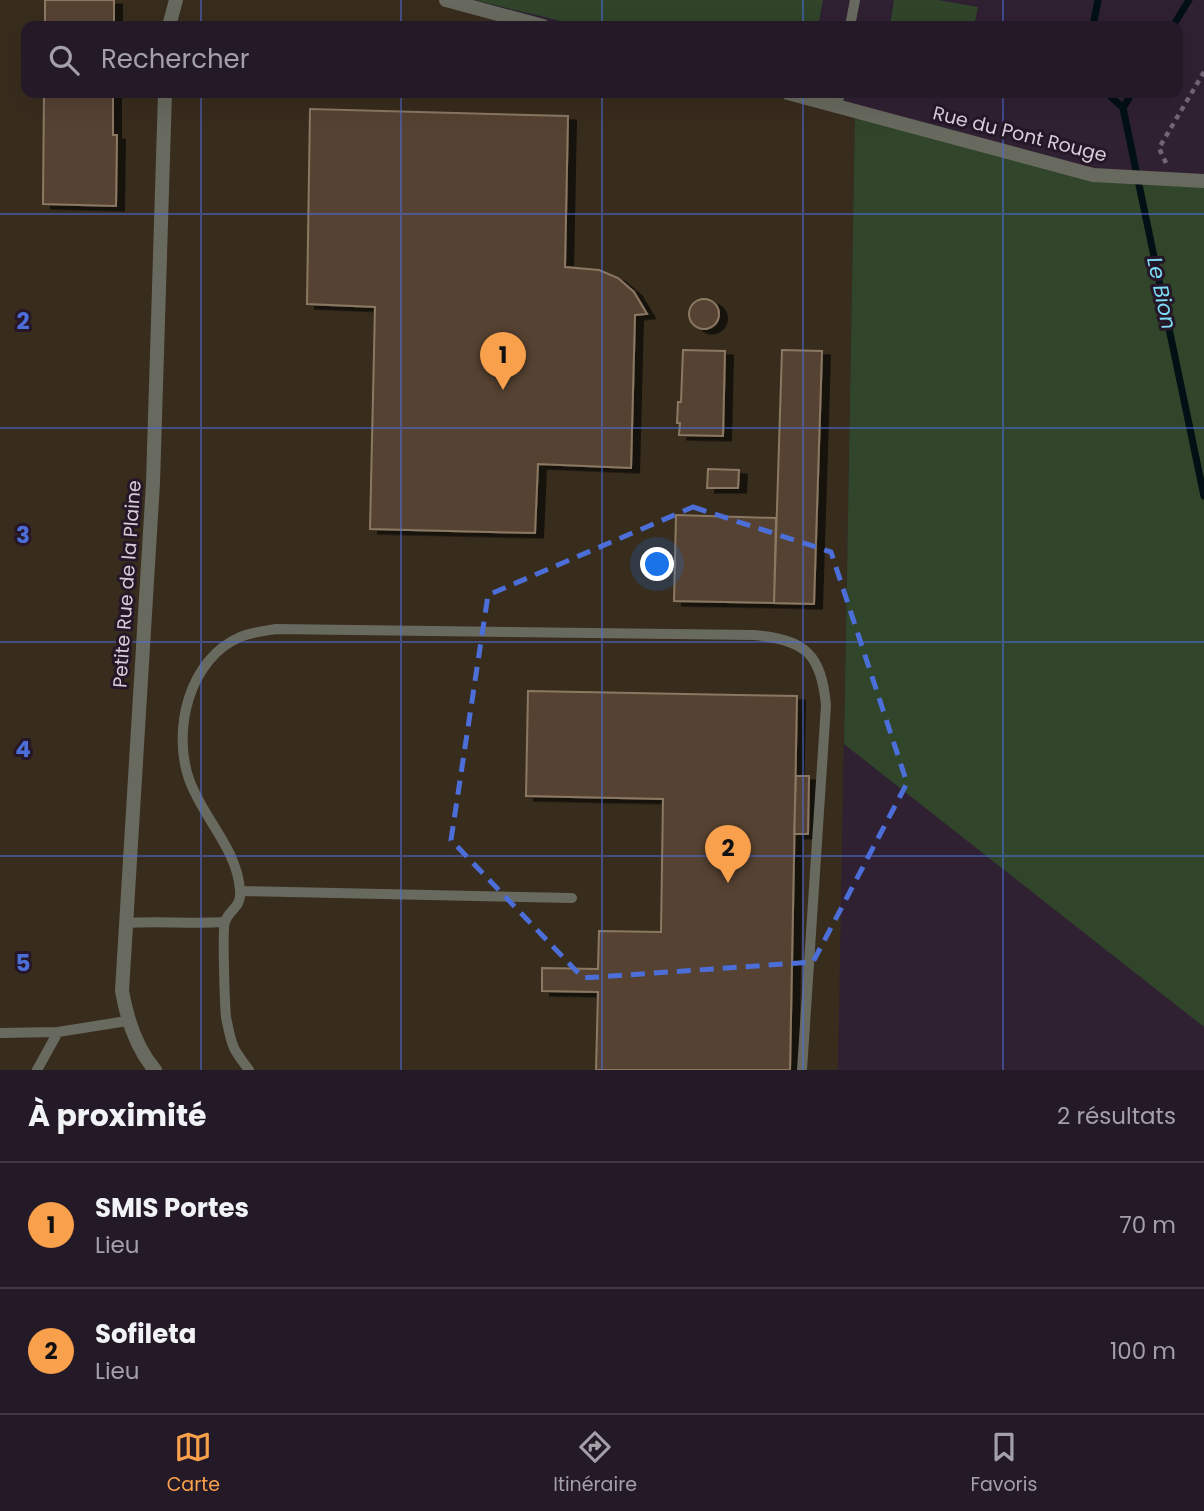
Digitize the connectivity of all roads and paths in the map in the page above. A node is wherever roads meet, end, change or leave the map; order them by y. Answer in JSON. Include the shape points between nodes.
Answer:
{"nodes":[{"id":1,"x":176,"y":0,"type":"edge"},
{"id":2,"x":446,"y":0,"type":"edge"},
{"id":3,"x":855,"y":0,"type":"edge"},
{"id":4,"x":170,"y":21,"type":"edge"},
{"id":5,"x":524,"y":21,"type":"edge"},
{"id":6,"x":851,"y":21,"type":"edge"},
{"id":7,"x":1204,"y":72,"type":"edge"},
{"id":8,"x":165,"y":98,"type":"edge"},
{"id":9,"x":839,"y":99,"type":"edge"},
{"id":10,"x":1174,"y":181,"type":"junction"},
{"id":11,"x":1204,"y":181,"type":"edge"},
{"id":12,"x":240,"y":891,"type":"junction"},
{"id":13,"x":572,"y":898,"type":"dead end"},
{"id":14,"x":225,"y":922,"type":"junction"},
{"id":15,"x":125,"y":923,"type":"junction"},
{"id":16,"x":127,"y":1021,"type":"junction"},
{"id":17,"x":0,"y":1032,"type":"edge"},
{"id":18,"x":58,"y":1032,"type":"junction"},
{"id":19,"x":37,"y":1070,"type":"edge"},
{"id":20,"x":155,"y":1070,"type":"edge"},
{"id":21,"x":249,"y":1070,"type":"edge"},
{"id":22,"x":802,"y":1070,"type":"edge"}],
"edges":[{"from":1,"to":4,"type":"street"},
{"from":2,"to":5,"type":"street"},
{"from":3,"to":6,"type":"lane"},
{"from":7,"to":10,"type":"path","via":[[1159,148]]},
{"from":8,"to":15,"type":"street","name":"Petite Rue de la Plaine","via":[[153,483]]},
{"from":9,"to":10,"type":"street","name":"Rue du Pont Rouge","via":[[1093,175]]},
{"from":10,"to":11,"type":"street","name":"Rue du Pont Rouge"},
{"from":12,"to":13,"type":"lane"},
{"from":12,"to":14,"type":"lane","via":[[238,905]]},
{"from":12,"to":22,"type":"lane","via":[[223,841],[189,780],[183,729],[195,680],[220,650],[239,638],[276,629],[754,635],[788,640],[818,663],[826,705]]},
{"from":14,"to":15,"type":"lane"},
{"from":14,"to":21,"type":"lane","via":[[226,1016],[234,1048]]},
{"from":15,"to":16,"type":"street","name":"Petite Rue de la Plaine","via":[[122,991]]},
{"from":16,"to":18,"type":"lane"},
{"from":16,"to":20,"type":"street","name":"Petite Rue de la Plaine"},
{"from":17,"to":18,"type":"lane"},
{"from":18,"to":19,"type":"lane"}]}
